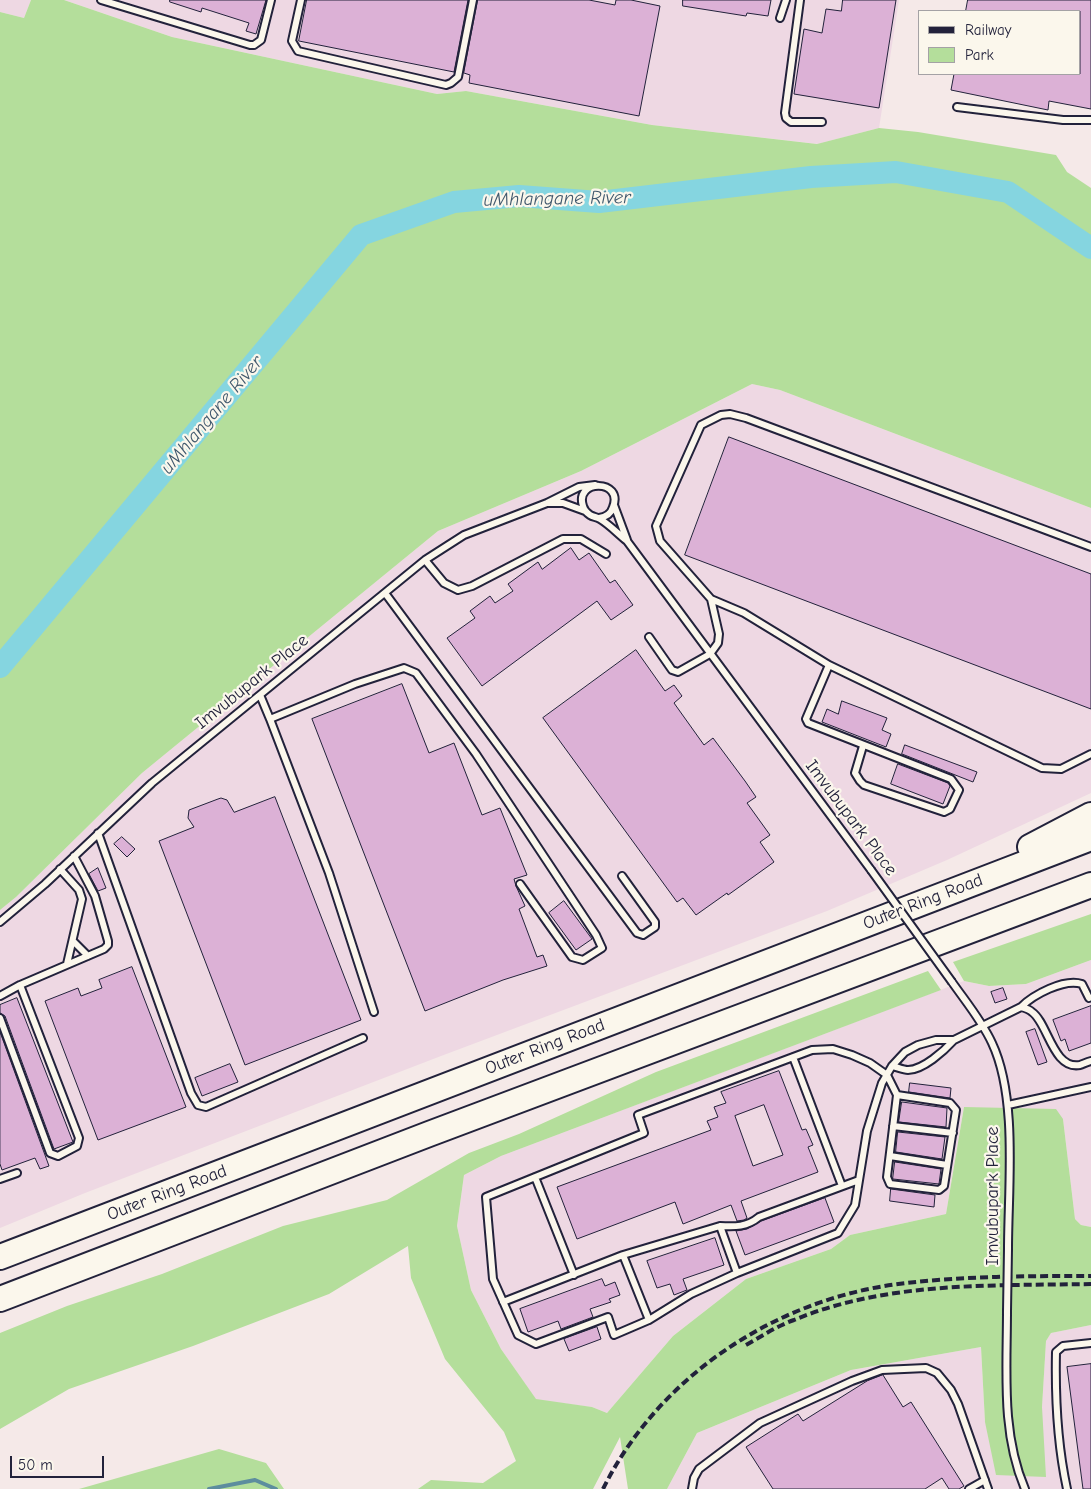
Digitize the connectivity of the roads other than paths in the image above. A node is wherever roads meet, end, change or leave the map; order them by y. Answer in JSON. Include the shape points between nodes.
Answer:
{"nodes":[{"id":1,"x":102,"y":0,"type":"edge"},
{"id":2,"x":271,"y":0,"type":"edge"},
{"id":3,"x":301,"y":0,"type":"edge"},
{"id":4,"x":473,"y":0,"type":"edge"},
{"id":5,"x":786,"y":0,"type":"edge"},
{"id":6,"x":800,"y":0,"type":"edge"},
{"id":7,"x":780,"y":18,"type":"dead end"},
{"id":8,"x":956,"y":107,"type":"dead end"},
{"id":9,"x":1091,"y":120,"type":"edge"},
{"id":10,"x":822,"y":122,"type":"dead end"},
{"id":11,"x":595,"y":485,"type":"junction"},
{"id":12,"x":547,"y":503,"type":"junction"},
{"id":13,"x":614,"y":505,"type":"junction"},
{"id":14,"x":585,"y":510,"type":"junction"},
{"id":15,"x":599,"y":518,"type":"junction"},
{"id":16,"x":627,"y":541,"type":"junction"},
{"id":17,"x":1091,"y":547,"type":"edge"},
{"id":18,"x":606,"y":554,"type":"dead end"},
{"id":19,"x":425,"y":560,"type":"junction"},
{"id":20,"x":385,"y":593,"type":"junction"},
{"id":21,"x":711,"y":599,"type":"junction"},
{"id":22,"x":649,"y":637,"type":"dead end"},
{"id":23,"x":710,"y":654,"type":"junction"},
{"id":24,"x":830,"y":665,"type":"junction"},
{"id":25,"x":260,"y":695,"type":"junction"},
{"id":26,"x":270,"y":719,"type":"junction"},
{"id":27,"x":863,"y":746,"type":"junction"},
{"id":28,"x":1091,"y":754,"type":"edge"},
{"id":29,"x":1091,"y":815,"type":"edge"},
{"id":30,"x":98,"y":833,"type":"junction"},
{"id":31,"x":1091,"y":838,"type":"edge"},
{"id":32,"x":74,"y":856,"type":"junction"},
{"id":33,"x":60,"y":869,"type":"junction"},
{"id":34,"x":622,"y":876,"type":"dead end"},
{"id":35,"x":520,"y":884,"type":"dead end"},
{"id":36,"x":1091,"y":885,"type":"edge"},
{"id":37,"x":940,"y":895,"type":"junction"},
{"id":38,"x":0,"y":922,"type":"edge"},
{"id":39,"x":73,"y":941,"type":"junction"},
{"id":40,"x":88,"y":956,"type":"junction"},
{"id":41,"x":67,"y":964,"type":"junction"},
{"id":42,"x":20,"y":985,"type":"junction"},
{"id":43,"x":0,"y":996,"type":"edge"},
{"id":44,"x":1089,"y":998,"type":"dead end"},
{"id":45,"x":1021,"y":1007,"type":"junction"},
{"id":46,"x":374,"y":1012,"type":"dead end"},
{"id":47,"x":0,"y":1018,"type":"edge"},
{"id":48,"x":982,"y":1026,"type":"junction"},
{"id":49,"x":363,"y":1038,"type":"dead end"},
{"id":50,"x":954,"y":1040,"type":"junction"},
{"id":51,"x":794,"y":1057,"type":"junction"},
{"id":52,"x":1091,"y":1061,"type":"edge"},
{"id":53,"x":892,"y":1066,"type":"junction"},
{"id":54,"x":887,"y":1075,"type":"junction"},
{"id":55,"x":1091,"y":1087,"type":"edge"},
{"id":56,"x":896,"y":1095,"type":"junction"},
{"id":57,"x":1008,"y":1105,"type":"junction"},
{"id":58,"x":893,"y":1126,"type":"junction"},
{"id":59,"x":952,"y":1134,"type":"junction"},
{"id":60,"x":890,"y":1156,"type":"junction"},
{"id":61,"x":947,"y":1165,"type":"junction"},
{"id":62,"x":17,"y":1173,"type":"dead end"},
{"id":63,"x":535,"y":1177,"type":"junction"},
{"id":64,"x":0,"y":1179,"type":"edge"},
{"id":65,"x":859,"y":1180,"type":"junction"},
{"id":66,"x":842,"y":1186,"type":"junction"},
{"id":67,"x":720,"y":1226,"type":"junction"},
{"id":68,"x":623,"y":1255,"type":"junction"},
{"id":69,"x":0,"y":1257,"type":"edge"},
{"id":70,"x":737,"y":1273,"type":"junction"},
{"id":71,"x":574,"y":1275,"type":"junction"},
{"id":72,"x":0,"y":1299,"type":"edge"},
{"id":73,"x":503,"y":1302,"type":"junction"},
{"id":74,"x":649,"y":1320,"type":"junction"},
{"id":75,"x":1091,"y":1343,"type":"edge"},
{"id":76,"x":985,"y":1480,"type":"junction"},
{"id":77,"x":692,"y":1489,"type":"edge"},
{"id":78,"x":969,"y":1489,"type":"edge"},
{"id":79,"x":988,"y":1489,"type":"edge"},
{"id":80,"x":1025,"y":1489,"type":"edge"},
{"id":81,"x":1067,"y":1489,"type":"edge"}],
"edges":[{"from":1,"to":2,"type":"lane","via":[[250,45],[261,40]]},
{"from":3,"to":4,"type":"lane","via":[[292,41],[298,51],[446,85],[458,77]]},
{"from":5,"to":7,"type":"lane"},
{"from":6,"to":10,"type":"lane","via":[[785,113],[791,122]]},
{"from":8,"to":9,"type":"lane","via":[[1063,120]]},
{"from":11,"to":12,"type":"lane","name":"Imvubupark Place","via":[[579,487]]},
{"from":11,"to":13,"type":"lane","name":"Imvubupark Place","via":[[610,490]]},
{"from":11,"to":14,"type":"lane","via":[[583,495]]},
{"from":12,"to":14,"type":"lane","name":"Imvubupark Place","via":[[563,503]]},
{"from":12,"to":19,"type":"lane","name":"Imvubupark Place","via":[[464,535]]},
{"from":13,"to":15,"type":"lane","via":[[609,514]]},
{"from":13,"to":16,"type":"lane","name":"Imvubupark Place"},
{"from":14,"to":15,"type":"lane","name":"Imvubupark Place"},
{"from":15,"to":16,"type":"lane","name":"Imvubupark Place"},
{"from":16,"to":23,"type":"lane","name":"Imvubupark Place"},
{"from":17,"to":21,"type":"lane","via":[[746,418],[721,415],[702,425],[656,526],[660,540]]},
{"from":18,"to":19,"type":"lane","via":[[581,539],[563,539],[472,586],[458,590],[444,583]]},
{"from":19,"to":20,"type":"lane","name":"Imvubupark Place"},
{"from":20,"to":25,"type":"lane","name":"Imvubupark Place"},
{"from":20,"to":34,"type":"lane","via":[[637,933],[643,935],[655,926],[655,922]]},
{"from":21,"to":23,"type":"lane","via":[[719,634],[718,643]]},
{"from":21,"to":24,"type":"lane","via":[[744,613]]},
{"from":22,"to":23,"type":"lane","via":[[675,671]]},
{"from":23,"to":48,"type":"lane","name":"Imvubupark Place","bridge":true},
{"from":24,"to":27,"type":"lane","via":[[806,721]]},
{"from":24,"to":28,"type":"lane","via":[[1042,768],[1061,769]]},
{"from":25,"to":26,"type":"lane"},
{"from":25,"to":30,"type":"lane","name":"Imvubupark Place","via":[[152,782]]},
{"from":26,"to":35,"type":"lane","via":[[404,668],[416,673],[520,818],[602,948],[583,960],[572,957]]},
{"from":26,"to":46,"type":"lane","via":[[329,873]]},
{"from":27,"to":27,"type":"lane","via":[[855,773],[864,785],[944,812],[950,809],[959,790],[951,779]]},
{"from":29,"to":37,"type":"highway"},
{"from":30,"to":32,"type":"lane","name":"Imvubupark Place"},
{"from":30,"to":49,"type":"lane","via":[[198,1105],[206,1107]]},
{"from":31,"to":37,"type":"highway","name":"Outer Ring Road"},
{"from":32,"to":33,"type":"lane","name":"Imvubupark Place"},
{"from":32,"to":40,"type":"lane","via":[[95,896],[108,941],[104,950]]},
{"from":33,"to":38,"type":"lane","name":"Imvubupark Place"},
{"from":33,"to":39,"type":"lane","via":[[79,890],[82,899]]},
{"from":36,"to":72,"type":"highway"},
{"from":37,"to":69,"type":"highway","name":"Outer Ring Road"},
{"from":39,"to":40,"type":"lane"},
{"from":39,"to":41,"type":"lane"},
{"from":40,"to":41,"type":"lane"},
{"from":41,"to":42,"type":"lane"},
{"from":42,"to":43,"type":"lane"},
{"from":42,"to":47,"type":"lane","via":[[79,1138],[77,1146],[58,1156],[50,1153]]},
{"from":44,"to":45,"type":"lane","via":[[1082,984],[1070,982],[1029,999]]},
{"from":45,"to":48,"type":"lane"},
{"from":45,"to":52,"type":"lane","via":[[1036,1015],[1065,1061],[1078,1066]]},
{"from":48,"to":50,"type":"lane"},
{"from":48,"to":57,"type":"lane","name":"Imvubupark Place","via":[[992,1043]]},
{"from":50,"to":53,"type":"lane","via":[[918,1045],[905,1052]]},
{"from":50,"to":53,"type":"lane","via":[[937,1057],[921,1065],[909,1070]]},
{"from":51,"to":54,"type":"lane","via":[[812,1050],[833,1049],[870,1063]]},
{"from":51,"to":63,"type":"lane","via":[[638,1115],[644,1134]]},
{"from":51,"to":66,"type":"lane"},
{"from":53,"to":54,"type":"lane"},
{"from":54,"to":56,"type":"lane"},
{"from":54,"to":65,"type":"lane","via":[[876,1098],[867,1131]]},
{"from":55,"to":57,"type":"lane"},
{"from":56,"to":58,"type":"lane"},
{"from":56,"to":59,"type":"lane","via":[[952,1105],[956,1110]]},
{"from":57,"to":80,"type":"lane","name":"Imvubupark Place","bridge":true,"via":[[1008,1427],[1013,1455]]},
{"from":58,"to":59,"type":"lane"},
{"from":58,"to":60,"type":"lane"},
{"from":59,"to":61,"type":"lane"},
{"from":60,"to":61,"type":"lane"},
{"from":60,"to":61,"type":"lane","via":[[887,1177],[892,1185],[939,1190],[944,1186]]},
{"from":62,"to":64,"type":"lane"},
{"from":63,"to":71,"type":"lane"},
{"from":63,"to":73,"type":"lane","via":[[486,1197],[493,1279]]},
{"from":65,"to":66,"type":"lane"},
{"from":65,"to":70,"type":"lane","via":[[855,1205],[838,1233]]},
{"from":66,"to":67,"type":"lane","via":[[753,1222],[736,1227]]},
{"from":67,"to":68,"type":"lane"},
{"from":67,"to":70,"type":"lane"},
{"from":68,"to":71,"type":"lane"},
{"from":68,"to":74,"type":"lane"},
{"from":70,"to":74,"type":"lane","via":[[691,1294]]},
{"from":71,"to":73,"type":"lane"},
{"from":73,"to":74,"type":"lane","via":[[518,1335],[536,1344],[608,1317],[614,1335]]},
{"from":75,"to":81,"type":"lane","via":[[1063,1346],[1056,1352],[1055,1402],[1060,1459]]},
{"from":76,"to":77,"type":"lane","via":[[951,1390],[938,1373],[926,1368],[882,1370],[760,1423],[698,1469]]},
{"from":76,"to":78,"type":"lane"},
{"from":76,"to":79,"type":"lane"}]}
